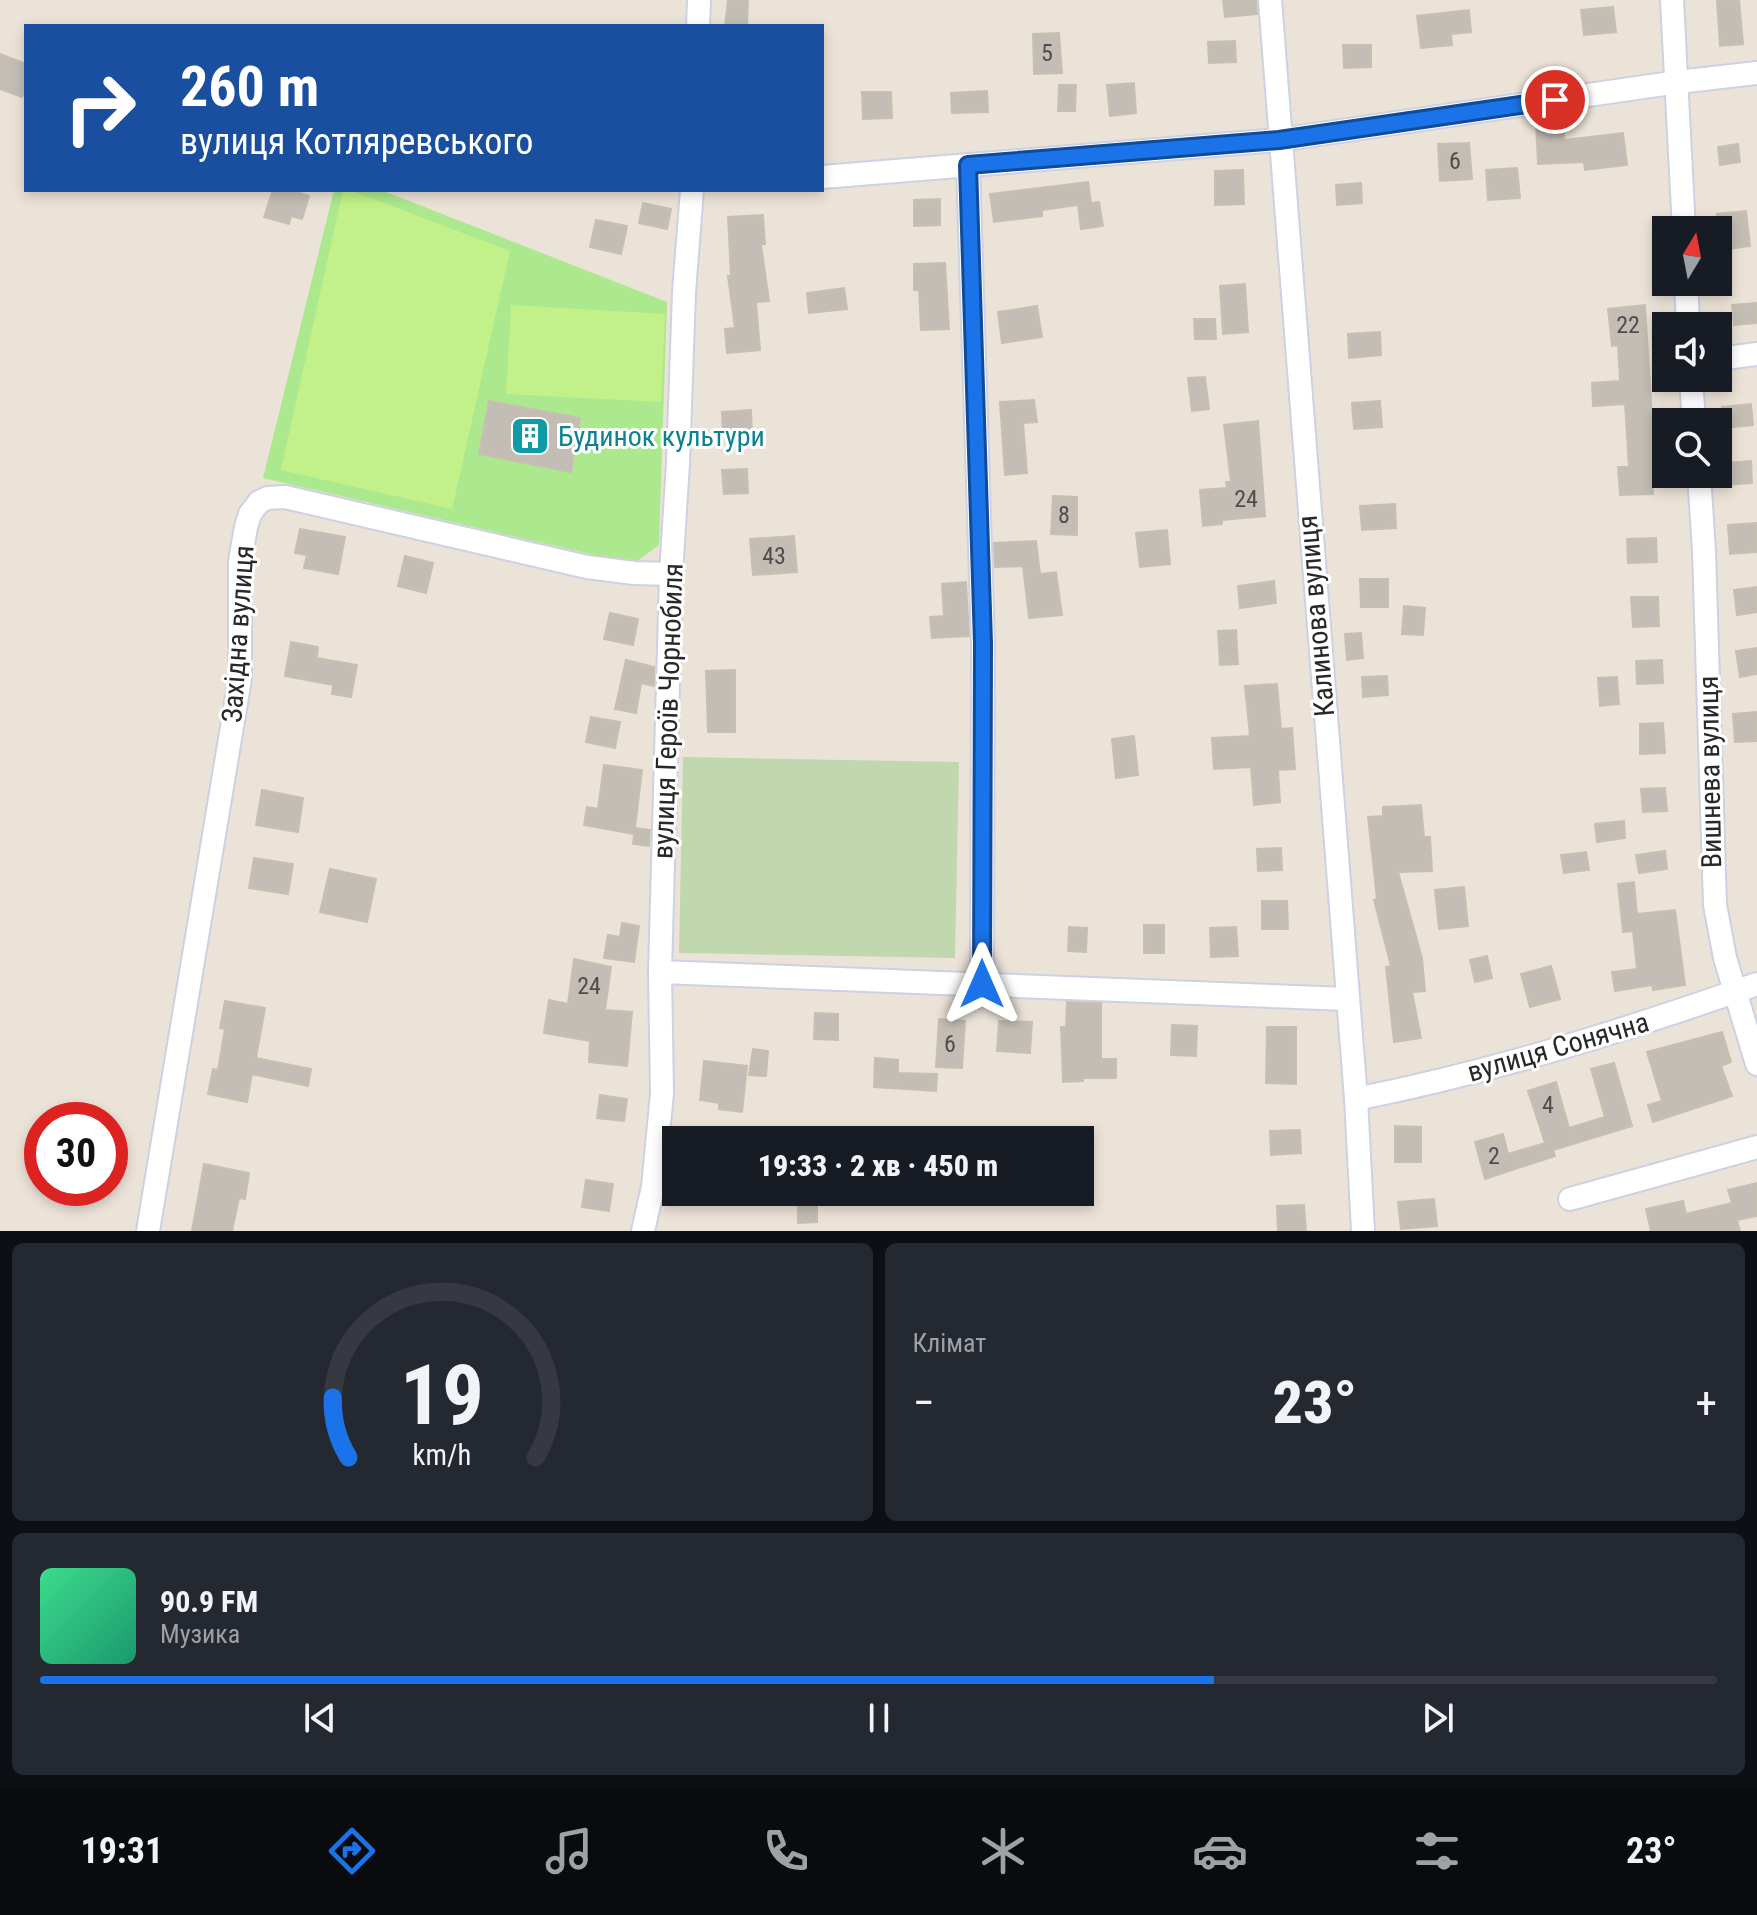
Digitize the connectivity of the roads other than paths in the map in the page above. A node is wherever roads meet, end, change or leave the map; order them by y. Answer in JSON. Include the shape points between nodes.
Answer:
{"nodes":[{"id":1,"x":699,"y":0,"type":"edge"},
{"id":2,"x":1270,"y":0,"type":"edge"},
{"id":3,"x":1672,"y":0,"type":"edge"},
{"id":4,"x":698,"y":24,"type":"edge"},
{"id":5,"x":1757,"y":73,"type":"edge"},
{"id":6,"x":1678,"y":82,"type":"junction"},
{"id":7,"x":1279,"y":140,"type":"junction"},
{"id":8,"x":968,"y":165,"type":"junction"},
{"id":9,"x":824,"y":177,"type":"edge"},
{"id":10,"x":692,"y":192,"type":"edge"},
{"id":11,"x":1683,"y":216,"type":"edge"},
{"id":12,"x":1757,"y":354,"type":"edge"},
{"id":13,"x":1732,"y":357,"type":"edge"},
{"id":14,"x":1700,"y":488,"type":"edge"},
{"id":15,"x":671,"y":574,"type":"junction"},
{"id":16,"x":660,"y":972,"type":"junction"},
{"id":17,"x":982,"y":984,"type":"junction"},
{"id":18,"x":1747,"y":988,"type":"edge"},
{"id":19,"x":1347,"y":999,"type":"junction"},
{"id":20,"x":1757,"y":1064,"type":"edge"},
{"id":21,"x":1356,"y":1099,"type":"junction"},
{"id":22,"x":1757,"y":1147,"type":"edge"},
{"id":23,"x":1570,"y":1199,"type":"dead end"},
{"id":24,"x":148,"y":1231,"type":"edge"},
{"id":25,"x":643,"y":1231,"type":"edge"},
{"id":26,"x":1363,"y":1231,"type":"edge"}],
"edges":[{"from":1,"to":4,"type":"street"},
{"from":2,"to":7,"type":"street","name":"Калинова вулиця"},
{"from":3,"to":6,"type":"street"},
{"from":5,"to":6,"type":"street"},
{"from":6,"to":7,"type":"street"},
{"from":6,"to":11,"type":"street"},
{"from":7,"to":8,"type":"street"},
{"from":7,"to":19,"type":"street","name":"Калинова вулиця"},
{"from":8,"to":9,"type":"street"},
{"from":8,"to":17,"type":"street","via":[[983,643]]},
{"from":10,"to":15,"type":"street","name":"вулиця Героїв Чорнобиля"},
{"from":12,"to":13,"type":"street"},
{"from":14,"to":18,"type":"street","name":"Вишнева вулиця","via":[[1715,905],[1725,958]]},
{"from":15,"to":16,"type":"street","name":"вулиця Героїв Чорнобиля"},
{"from":15,"to":24,"type":"street","name":"Західна вулиця","via":[[587,567],[285,497],[259,502],[250,514],[240,561],[240,679]]},
{"from":16,"to":17,"type":"street"},
{"from":16,"to":25,"type":"street","name":"вулиця Героїв Чорнобиля","via":[[660,1137]]},
{"from":17,"to":19,"type":"street"},
{"from":18,"to":20,"type":"street","name":"Вишнева вулиця"},
{"from":18,"to":21,"type":"street","name":"вулиця Сонячна","via":[[1587,1041]]},
{"from":19,"to":21,"type":"street","name":"Калинова вулиця"},
{"from":21,"to":26,"type":"street","name":"Калинова вулиця"},
{"from":22,"to":23,"type":"street"}]}
